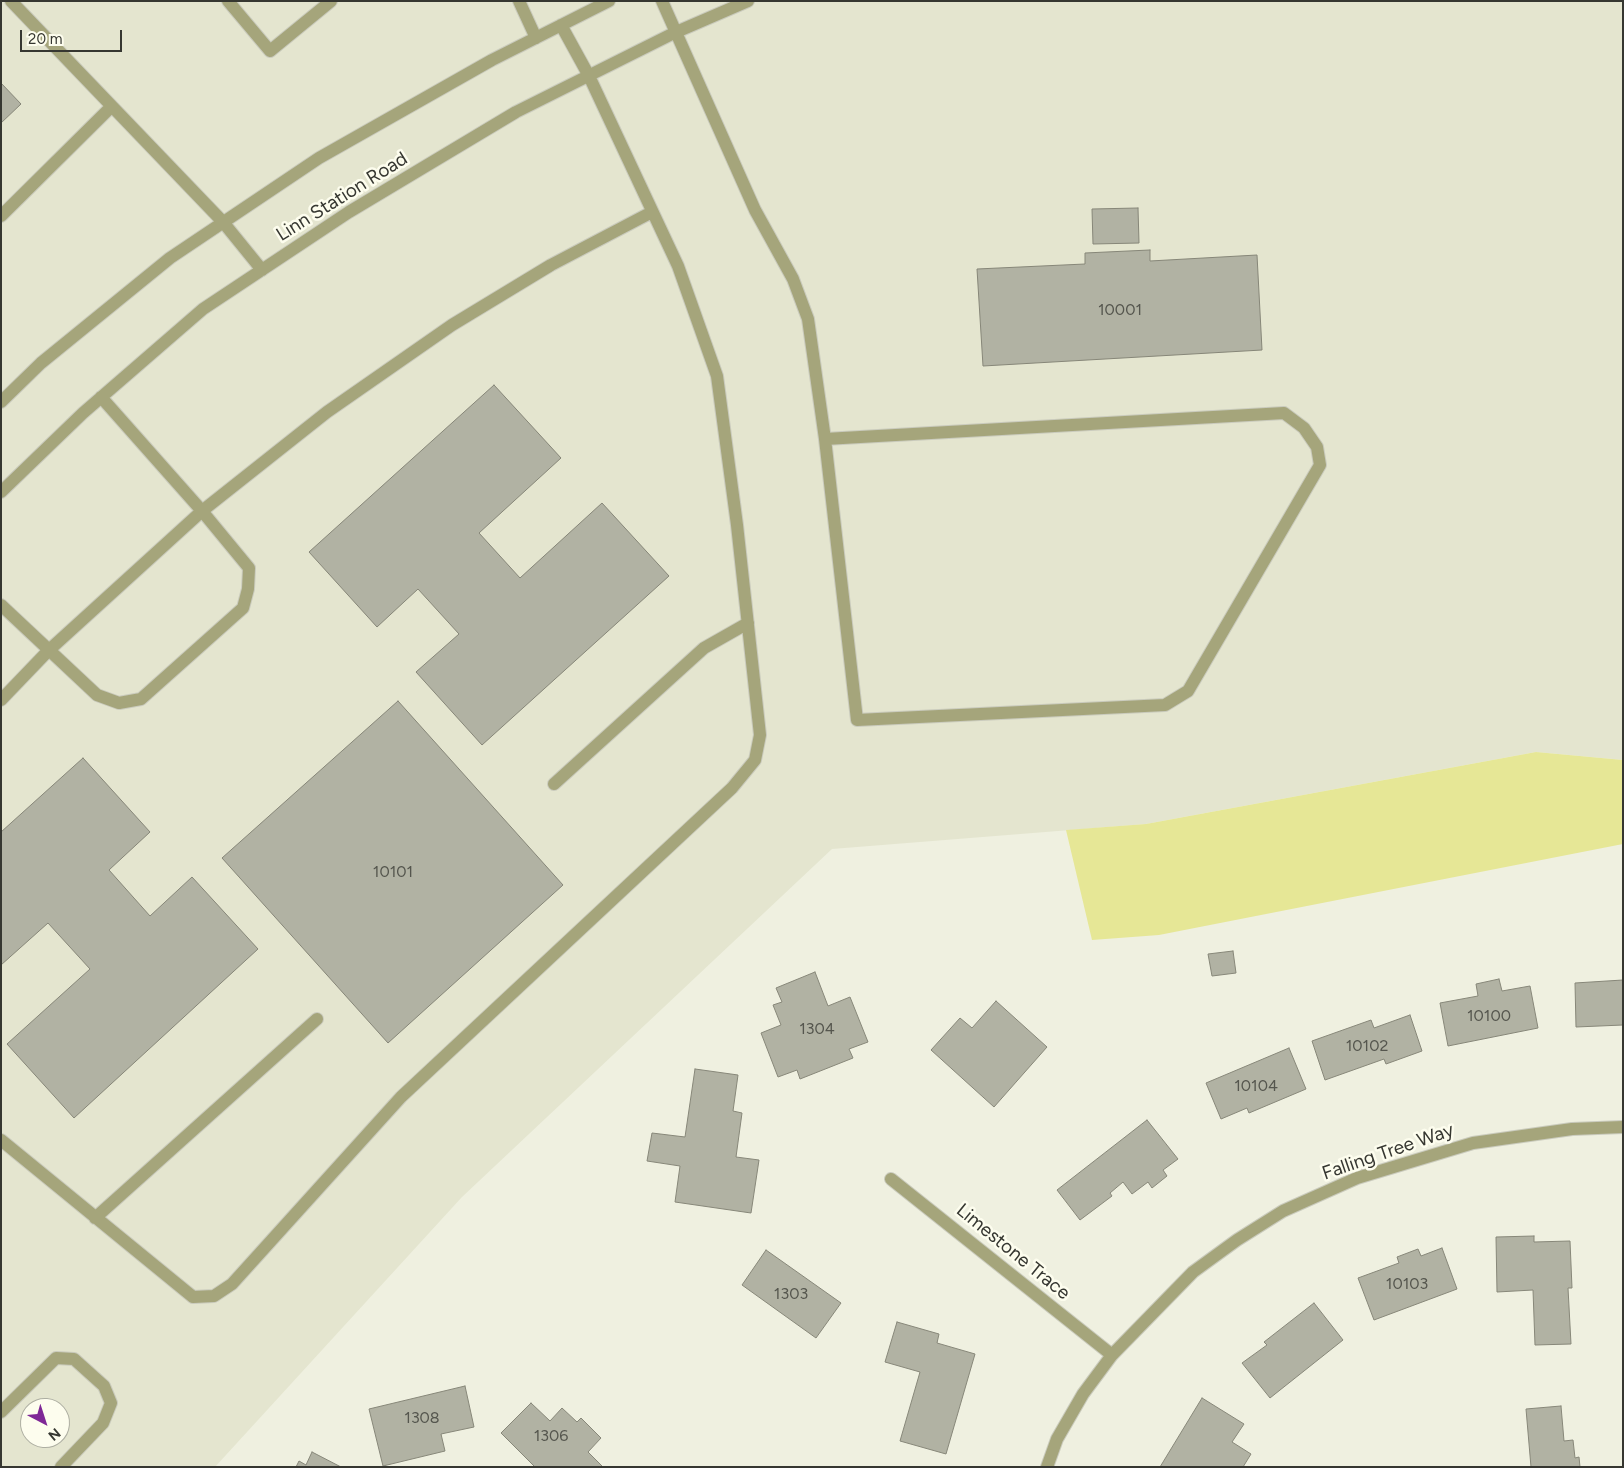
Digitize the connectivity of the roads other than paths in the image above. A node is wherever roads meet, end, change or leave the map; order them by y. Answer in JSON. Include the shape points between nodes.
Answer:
{"nodes":[{"id":1,"x":11,"y":1,"type":"edge"},
{"id":2,"x":228,"y":1,"type":"edge"},
{"id":3,"x":331,"y":1,"type":"edge"},
{"id":4,"x":519,"y":1,"type":"edge"},
{"id":5,"x":609,"y":1,"type":"edge"},
{"id":6,"x":662,"y":1,"type":"edge"},
{"id":7,"x":748,"y":1,"type":"edge"},
{"id":8,"x":561,"y":25,"type":"junction"},
{"id":9,"x":674,"y":33,"type":"junction"},
{"id":10,"x":536,"y":38,"type":"junction"},
{"id":11,"x":588,"y":76,"type":"junction"},
{"id":12,"x":111,"y":107,"type":"junction"},
{"id":13,"x":652,"y":212,"type":"junction"},
{"id":14,"x":1,"y":216,"type":"edge"},
{"id":15,"x":224,"y":222,"type":"junction"},
{"id":16,"x":262,"y":270,"type":"junction"},
{"id":17,"x":101,"y":397,"type":"junction"},
{"id":18,"x":1,"y":402,"type":"edge"},
{"id":19,"x":825,"y":439,"type":"junction"},
{"id":20,"x":1,"y":492,"type":"edge"},
{"id":21,"x":202,"y":511,"type":"junction"},
{"id":22,"x":1,"y":605,"type":"edge"},
{"id":23,"x":748,"y":623,"type":"junction"},
{"id":24,"x":48,"y":651,"type":"junction"},
{"id":25,"x":1,"y":700,"type":"edge"},
{"id":26,"x":554,"y":784,"type":"dead end"},
{"id":27,"x":317,"y":1019,"type":"dead end"},
{"id":28,"x":1623,"y":1127,"type":"edge"},
{"id":29,"x":1,"y":1140,"type":"edge"},
{"id":30,"x":891,"y":1179,"type":"dead end"},
{"id":31,"x":95,"y":1218,"type":"junction"},
{"id":32,"x":1112,"y":1355,"type":"junction"},
{"id":33,"x":1,"y":1412,"type":"edge"},
{"id":34,"x":61,"y":1467,"type":"edge"},
{"id":35,"x":1046,"y":1467,"type":"edge"}],
"edges":[{"from":1,"to":12,"type":"street"},
{"from":2,"to":3,"type":"street","via":[[270,51]]},
{"from":4,"to":10,"type":"street"},
{"from":5,"to":8,"type":"street"},
{"from":6,"to":9,"type":"street"},
{"from":7,"to":9,"type":"street","name":"Linn Station Road"},
{"from":8,"to":10,"type":"street"},
{"from":8,"to":11,"type":"street"},
{"from":9,"to":11,"type":"street","name":"Linn Station Road"},
{"from":9,"to":19,"type":"street","via":[[755,210],[793,280],[808,318]]},
{"from":10,"to":15,"type":"street","via":[[319,158]]},
{"from":11,"to":13,"type":"street"},
{"from":11,"to":16,"type":"street","name":"Linn Station Road","via":[[500,122],[348,212]]},
{"from":12,"to":14,"type":"street"},
{"from":12,"to":15,"type":"street"},
{"from":13,"to":21,"type":"street","via":[[551,265],[452,325],[327,412]]},
{"from":13,"to":23,"type":"street","via":[[678,266],[717,376]]},
{"from":15,"to":16,"type":"street"},
{"from":15,"to":18,"type":"street","via":[[170,258],[41,364]]},
{"from":16,"to":17,"type":"street","name":"Linn Station Road","via":[[204,309]]},
{"from":17,"to":20,"type":"street","name":"Linn Station Road"},
{"from":17,"to":21,"type":"street"},
{"from":19,"to":19,"type":"street","via":[[857,720],[1165,706],[1188,691],[1320,465],[1317,447],[1304,428],[1284,413]]},
{"from":21,"to":24,"type":"street"},
{"from":21,"to":24,"type":"street","via":[[249,568],[248,589],[242,608],[141,699],[119,703],[97,695]]},
{"from":22,"to":24,"type":"street"},
{"from":23,"to":26,"type":"street","via":[[704,648]]},
{"from":23,"to":31,"type":"street","via":[[760,735],[755,760],[732,788],[401,1097],[232,1284],[214,1296],[193,1297]]},
{"from":24,"to":25,"type":"street"},
{"from":27,"to":31,"type":"street"},
{"from":28,"to":32,"type":"street","name":"Falling Tree Way","via":[[1572,1129],[1473,1143],[1357,1178],[1283,1211],[1193,1272]]},
{"from":29,"to":31,"type":"street"},
{"from":30,"to":32,"type":"street","name":"Limestone Trace"},
{"from":32,"to":35,"type":"street","name":"Falling Tree Way","via":[[1083,1394]]},
{"from":33,"to":34,"type":"street","via":[[56,1358],[74,1359],[104,1386],[111,1403],[103,1424]]}]}
